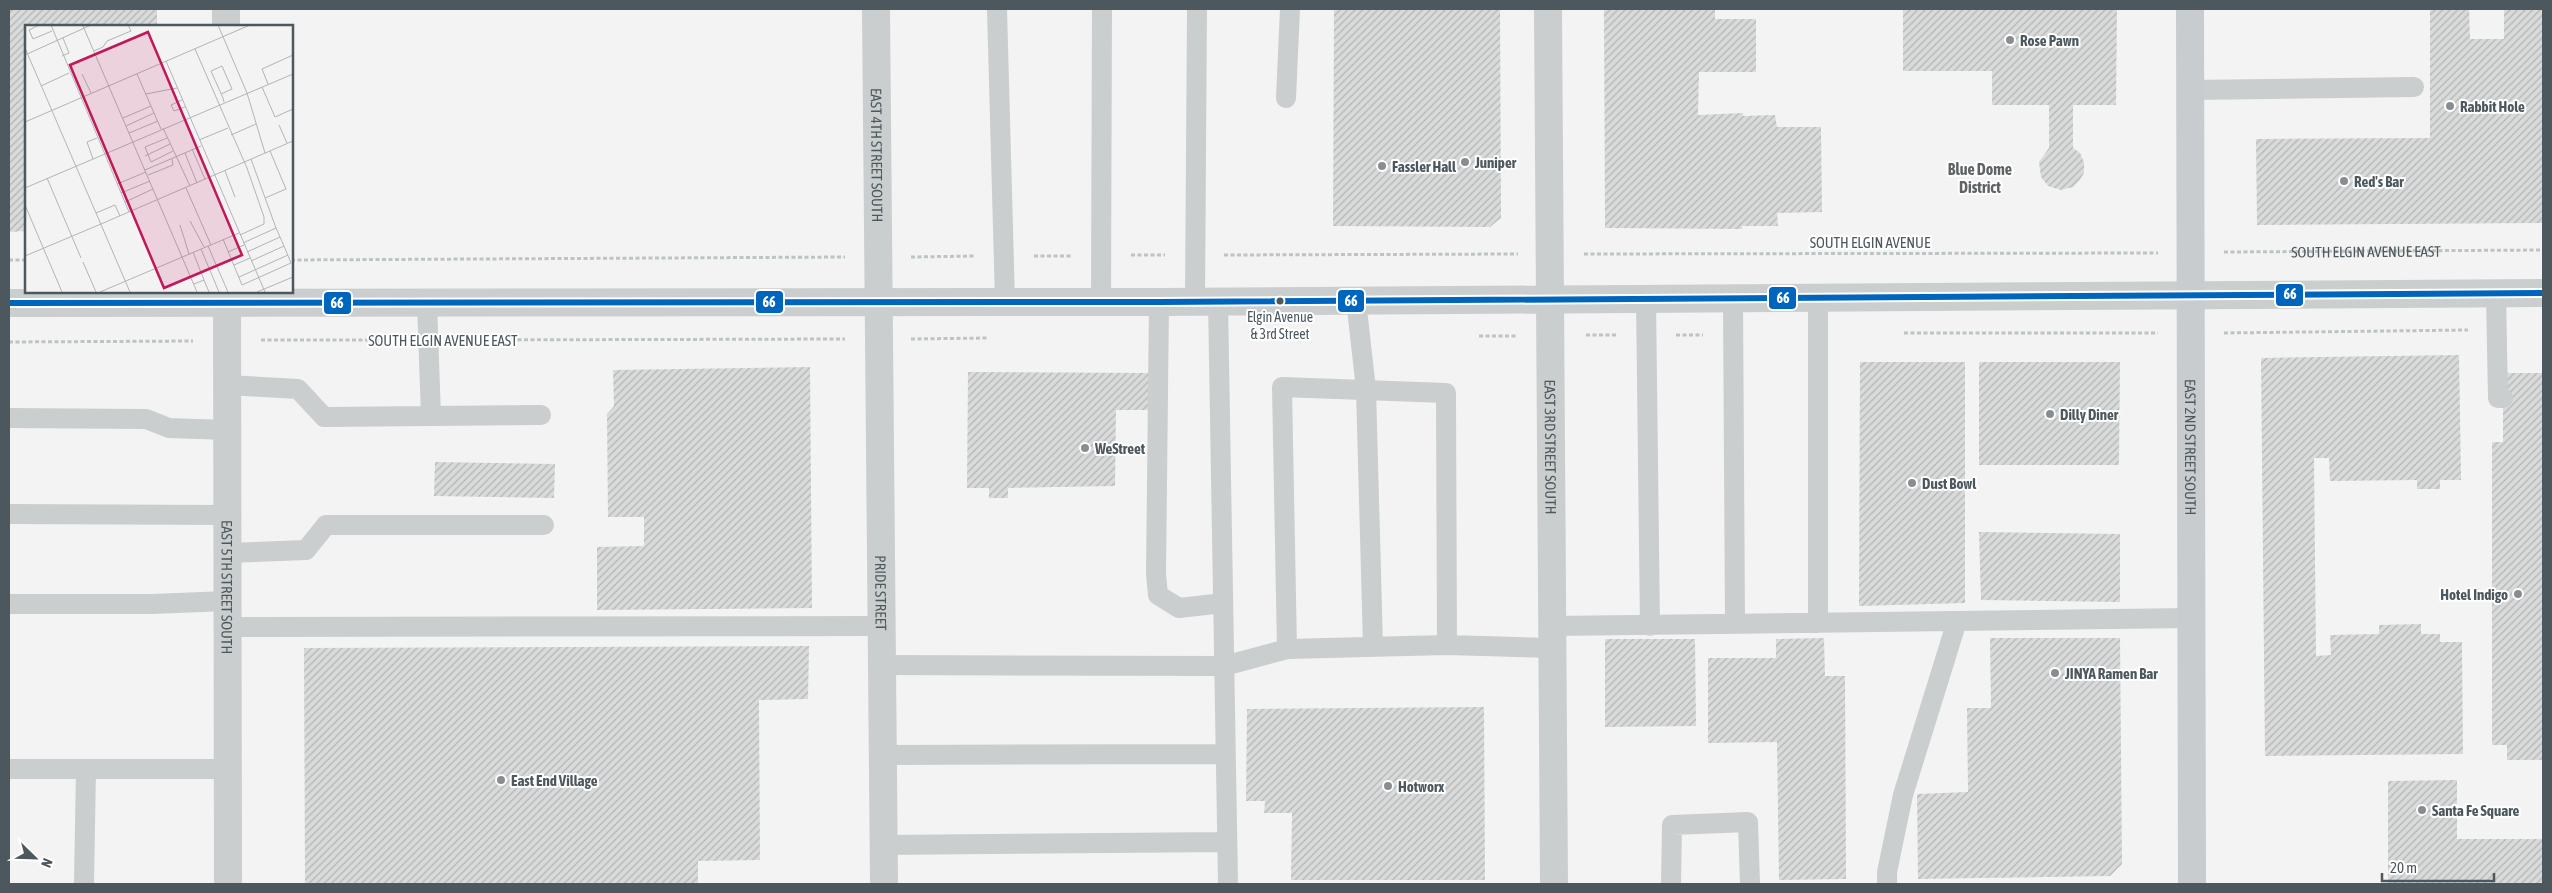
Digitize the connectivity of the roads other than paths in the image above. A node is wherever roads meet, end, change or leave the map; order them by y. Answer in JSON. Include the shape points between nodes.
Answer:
{"nodes":[{"id":1,"x":226,"y":9,"type":"edge"},
{"id":2,"x":876,"y":9,"type":"edge"},
{"id":3,"x":997,"y":9,"type":"edge"},
{"id":4,"x":1102,"y":9,"type":"edge"},
{"id":5,"x":1197,"y":9,"type":"edge"},
{"id":6,"x":1290,"y":9,"type":"edge"},
{"id":7,"x":1548,"y":9,"type":"edge"},
{"id":8,"x":2190,"y":9,"type":"edge"},
{"id":9,"x":226,"y":25,"type":"edge"},
{"id":10,"x":2414,"y":87,"type":"dead end"},
{"id":11,"x":2189,"y":90,"type":"junction"},
{"id":12,"x":1286,"y":98,"type":"dead end"},
{"id":13,"x":2543,"y":293,"type":"edge"},
{"id":14,"x":2496,"y":294,"type":"junction"},
{"id":15,"x":2190,"y":295,"type":"junction"},
{"id":16,"x":227,"y":297,"type":"edge"},
{"id":17,"x":1646,"y":298,"type":"junction"},
{"id":18,"x":1733,"y":298,"type":"junction"},
{"id":19,"x":1818,"y":298,"type":"junction"},
{"id":20,"x":1550,"y":299,"type":"junction"},
{"id":21,"x":1356,"y":300,"type":"junction"},
{"id":22,"x":1101,"y":301,"type":"junction"},
{"id":23,"x":1206,"y":301,"type":"junction"},
{"id":24,"x":878,"y":302,"type":"junction"},
{"id":25,"x":1005,"y":302,"type":"junction"},
{"id":26,"x":1159,"y":302,"type":"junction"},
{"id":27,"x":9,"y":303,"type":"edge"},
{"id":28,"x":427,"y":303,"type":"junction"},
{"id":29,"x":227,"y":385,"type":"junction"},
{"id":30,"x":1366,"y":389,"type":"junction"},
{"id":31,"x":2503,"y":398,"type":"dead end"},
{"id":32,"x":541,"y":415,"type":"dead end"},
{"id":33,"x":430,"y":416,"type":"junction"},
{"id":34,"x":9,"y":418,"type":"edge"},
{"id":35,"x":227,"y":430,"type":"junction"},
{"id":36,"x":9,"y":514,"type":"edge"},
{"id":37,"x":227,"y":515,"type":"junction"},
{"id":38,"x":544,"y":525,"type":"dead end"},
{"id":39,"x":228,"y":553,"type":"junction"},
{"id":40,"x":1223,"y":603,"type":"junction"},
{"id":41,"x":9,"y":604,"type":"edge"},
{"id":42,"x":228,"y":614,"type":"junction"},
{"id":43,"x":2190,"y":618,"type":"junction"},
{"id":44,"x":1957,"y":621,"type":"junction"},
{"id":45,"x":1818,"y":623,"type":"junction"},
{"id":46,"x":1735,"y":624,"type":"junction"},
{"id":47,"x":880,"y":626,"type":"junction"},
{"id":48,"x":1650,"y":626,"type":"junction"},
{"id":49,"x":1552,"y":637,"type":"junction"},
{"id":50,"x":1447,"y":645,"type":"junction"},
{"id":51,"x":1374,"y":646,"type":"junction"},
{"id":52,"x":1287,"y":649,"type":"junction"},
{"id":53,"x":881,"y":666,"type":"junction"},
{"id":54,"x":1224,"y":666,"type":"junction"},
{"id":55,"x":1225,"y":754,"type":"junction"},
{"id":56,"x":882,"y":755,"type":"junction"},
{"id":57,"x":9,"y":769,"type":"edge"},
{"id":58,"x":86,"y":769,"type":"junction"},
{"id":59,"x":228,"y":769,"type":"junction"},
{"id":60,"x":1227,"y":842,"type":"junction"},
{"id":61,"x":883,"y":845,"type":"junction"},
{"id":62,"x":84,"y":884,"type":"edge"},
{"id":63,"x":228,"y":884,"type":"edge"},
{"id":64,"x":884,"y":884,"type":"edge"},
{"id":65,"x":1228,"y":884,"type":"edge"},
{"id":66,"x":1554,"y":884,"type":"edge"},
{"id":67,"x":1671,"y":884,"type":"edge"},
{"id":68,"x":1750,"y":884,"type":"edge"},
{"id":69,"x":1887,"y":884,"type":"edge"},
{"id":70,"x":2192,"y":884,"type":"edge"}],
"edges":[{"from":1,"to":9,"type":"street"},
{"from":2,"to":24,"type":"street","name":"EAST 4TH STREET SOUTH"},
{"from":3,"to":25,"type":"lane"},
{"from":4,"to":22,"type":"lane"},
{"from":5,"to":23,"type":"lane"},
{"from":6,"to":12,"type":"lane"},
{"from":7,"to":20,"type":"street","name":"EAST 3RD STREET SOUTH"},
{"from":8,"to":11,"type":"main road","name":"EAST 2ND STREET SOUTH"},
{"from":10,"to":11,"type":"lane"},
{"from":11,"to":15,"type":"main road","name":"EAST 2ND STREET SOUTH"},
{"from":13,"to":14,"type":"street"},
{"from":14,"to":15,"type":"street"},
{"from":14,"to":31,"type":"lane","via":[[2498,398]]},
{"from":15,"to":19,"type":"street"},
{"from":15,"to":43,"type":"main road","name":"EAST 2ND STREET SOUTH"},
{"from":16,"to":27,"type":"street"},
{"from":16,"to":28,"type":"street"},
{"from":16,"to":29,"type":"street","name":"EAST 5TH STREET SOUTH"},
{"from":17,"to":18,"type":"street"},
{"from":17,"to":20,"type":"street"},
{"from":17,"to":48,"type":"lane"},
{"from":18,"to":19,"type":"street"},
{"from":18,"to":46,"type":"lane"},
{"from":19,"to":45,"type":"lane"},
{"from":20,"to":21,"type":"street"},
{"from":20,"to":49,"type":"street","name":"EAST 3RD STREET SOUTH"},
{"from":21,"to":23,"type":"street"},
{"from":21,"to":30,"type":"lane"},
{"from":22,"to":25,"type":"street"},
{"from":22,"to":26,"type":"street"},
{"from":23,"to":26,"type":"street"},
{"from":23,"to":40,"type":"lane"},
{"from":24,"to":25,"type":"street"},
{"from":24,"to":28,"type":"street"},
{"from":24,"to":47,"type":"street","name":"PRIDE STREET"},
{"from":26,"to":40,"type":"lane","via":[[1158,595],[1179,608]]},
{"from":28,"to":33,"type":"lane"},
{"from":29,"to":33,"type":"lane","via":[[298,390],[324,418]]},
{"from":29,"to":35,"type":"street","name":"EAST 5TH STREET SOUTH"},
{"from":30,"to":50,"type":"lane","via":[[1446,392]]},
{"from":30,"to":51,"type":"lane"},
{"from":30,"to":52,"type":"lane","via":[[1282,387]]},
{"from":32,"to":33,"type":"lane"},
{"from":34,"to":35,"type":"lane","via":[[146,419],[169,428]]},
{"from":35,"to":37,"type":"street","name":"EAST 5TH STREET SOUTH"},
{"from":36,"to":37,"type":"lane"},
{"from":37,"to":39,"type":"street","name":"EAST 5TH STREET SOUTH"},
{"from":38,"to":39,"type":"lane","via":[[326,525],[306,550]]},
{"from":39,"to":42,"type":"street","name":"EAST 5TH STREET SOUTH"},
{"from":40,"to":54,"type":"lane"},
{"from":41,"to":42,"type":"lane","via":[[152,604]]},
{"from":42,"to":47,"type":"lane"},
{"from":42,"to":59,"type":"street","name":"EAST 5TH STREET SOUTH"},
{"from":43,"to":44,"type":"lane"},
{"from":43,"to":70,"type":"main road","name":"EAST 2ND STREET SOUTH"},
{"from":44,"to":45,"type":"lane"},
{"from":44,"to":69,"type":"lane","via":[[1903,795]]},
{"from":45,"to":46,"type":"lane"},
{"from":46,"to":48,"type":"lane"},
{"from":47,"to":53,"type":"street","name":"PRIDE STREET"},
{"from":48,"to":49,"type":"lane"},
{"from":49,"to":50,"type":"lane"},
{"from":49,"to":66,"type":"street","name":"EAST 3RD STREET SOUTH"},
{"from":50,"to":51,"type":"lane"},
{"from":51,"to":52,"type":"lane"},
{"from":52,"to":54,"type":"lane"},
{"from":53,"to":54,"type":"lane"},
{"from":53,"to":56,"type":"street","name":"PRIDE STREET"},
{"from":54,"to":55,"type":"lane"},
{"from":55,"to":56,"type":"lane"},
{"from":55,"to":60,"type":"lane"},
{"from":56,"to":61,"type":"street","name":"PRIDE STREET"},
{"from":57,"to":58,"type":"lane"},
{"from":58,"to":59,"type":"lane"},
{"from":58,"to":62,"type":"lane"},
{"from":59,"to":63,"type":"street","name":"EAST 5TH STREET SOUTH"},
{"from":60,"to":61,"type":"lane"},
{"from":60,"to":65,"type":"lane"},
{"from":61,"to":64,"type":"street","name":"PRIDE STREET"},
{"from":67,"to":68,"type":"lane","via":[[1672,825],[1748,822]]}]}
